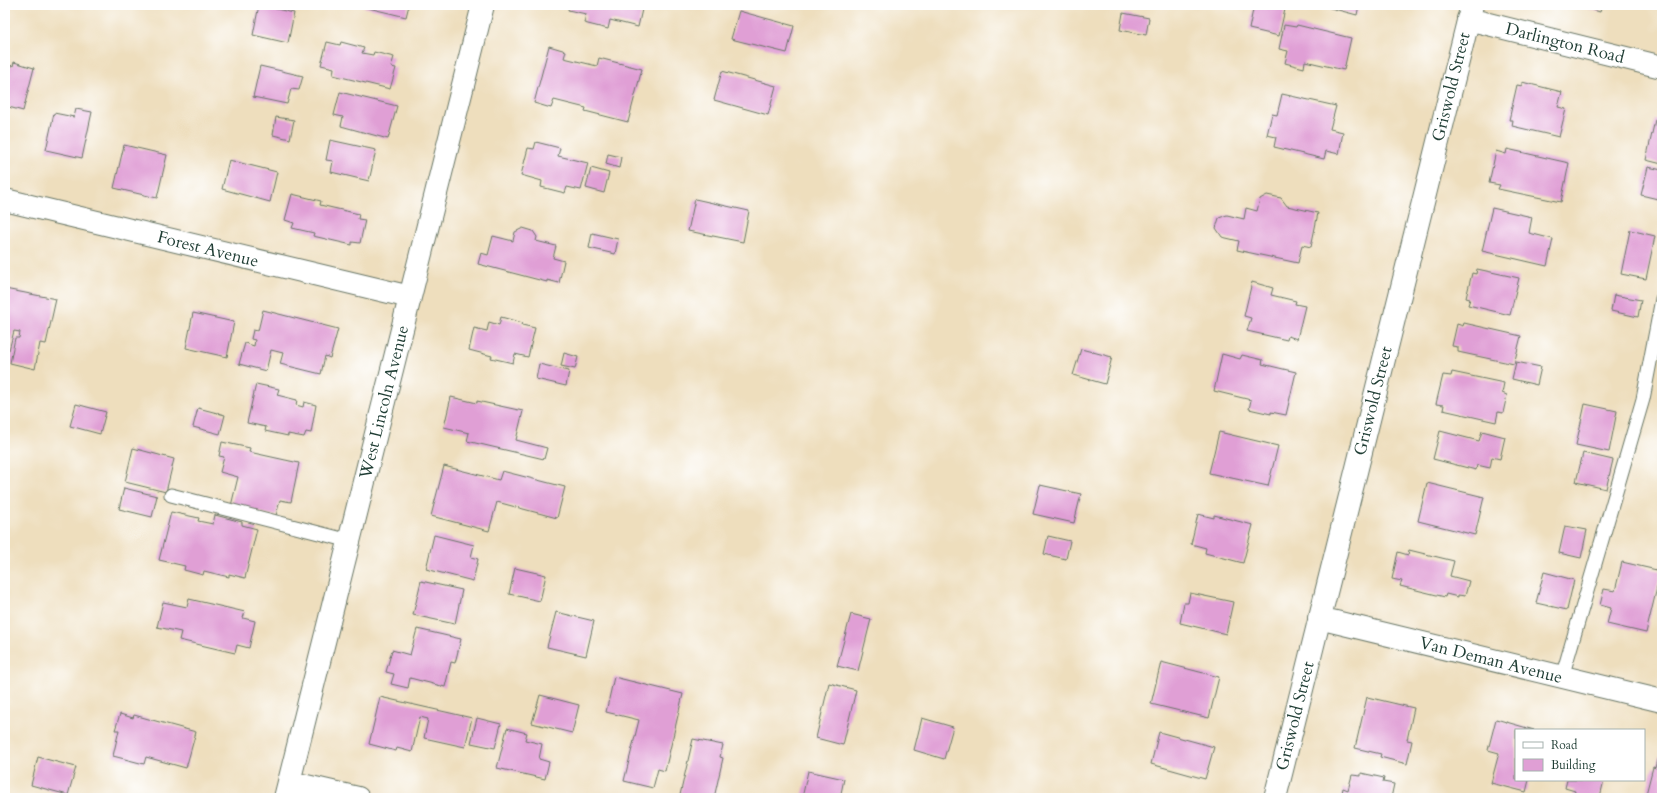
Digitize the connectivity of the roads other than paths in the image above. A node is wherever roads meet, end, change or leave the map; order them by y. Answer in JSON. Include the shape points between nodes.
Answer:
{"nodes":[{"id":1,"x":483,"y":5,"type":"edge"},
{"id":2,"x":1470,"y":12,"type":"edge"},
{"id":3,"x":1662,"y":68,"type":"edge"},
{"id":4,"x":5,"y":200,"type":"edge"},
{"id":5,"x":410,"y":297,"type":"junction"},
{"id":6,"x":1662,"y":299,"type":"edge"},
{"id":7,"x":171,"y":495,"type":"dead end"},
{"id":8,"x":350,"y":541,"type":"junction"},
{"id":9,"x":1319,"y":618,"type":"junction"},
{"id":10,"x":1562,"y":677,"type":"junction"},
{"id":11,"x":1662,"y":701,"type":"edge"},
{"id":12,"x":287,"y":790,"type":"edge"},
{"id":13,"x":358,"y":798,"type":"edge"},
{"id":14,"x":1275,"y":798,"type":"edge"}],
"edges":[{"from":1,"to":5,"type":"street","name":"West Lincoln Avenue"},
{"from":2,"to":3,"type":"street","name":"Darlington Road"},
{"from":2,"to":9,"type":"street","name":"Griswold Street"},
{"from":4,"to":5,"type":"street","name":"Forest Avenue"},
{"from":5,"to":8,"type":"street","name":"West Lincoln Avenue"},
{"from":6,"to":10,"type":"lane","via":[[1643,399]]},
{"from":7,"to":8,"type":"lane"},
{"from":8,"to":12,"type":"street","name":"West Lincoln Avenue"},
{"from":9,"to":10,"type":"street","name":"Van Deman Avenue"},
{"from":9,"to":14,"type":"street","name":"Griswold Street"},
{"from":10,"to":11,"type":"street","name":"Van Deman Avenue"},
{"from":12,"to":13,"type":"street"}]}
